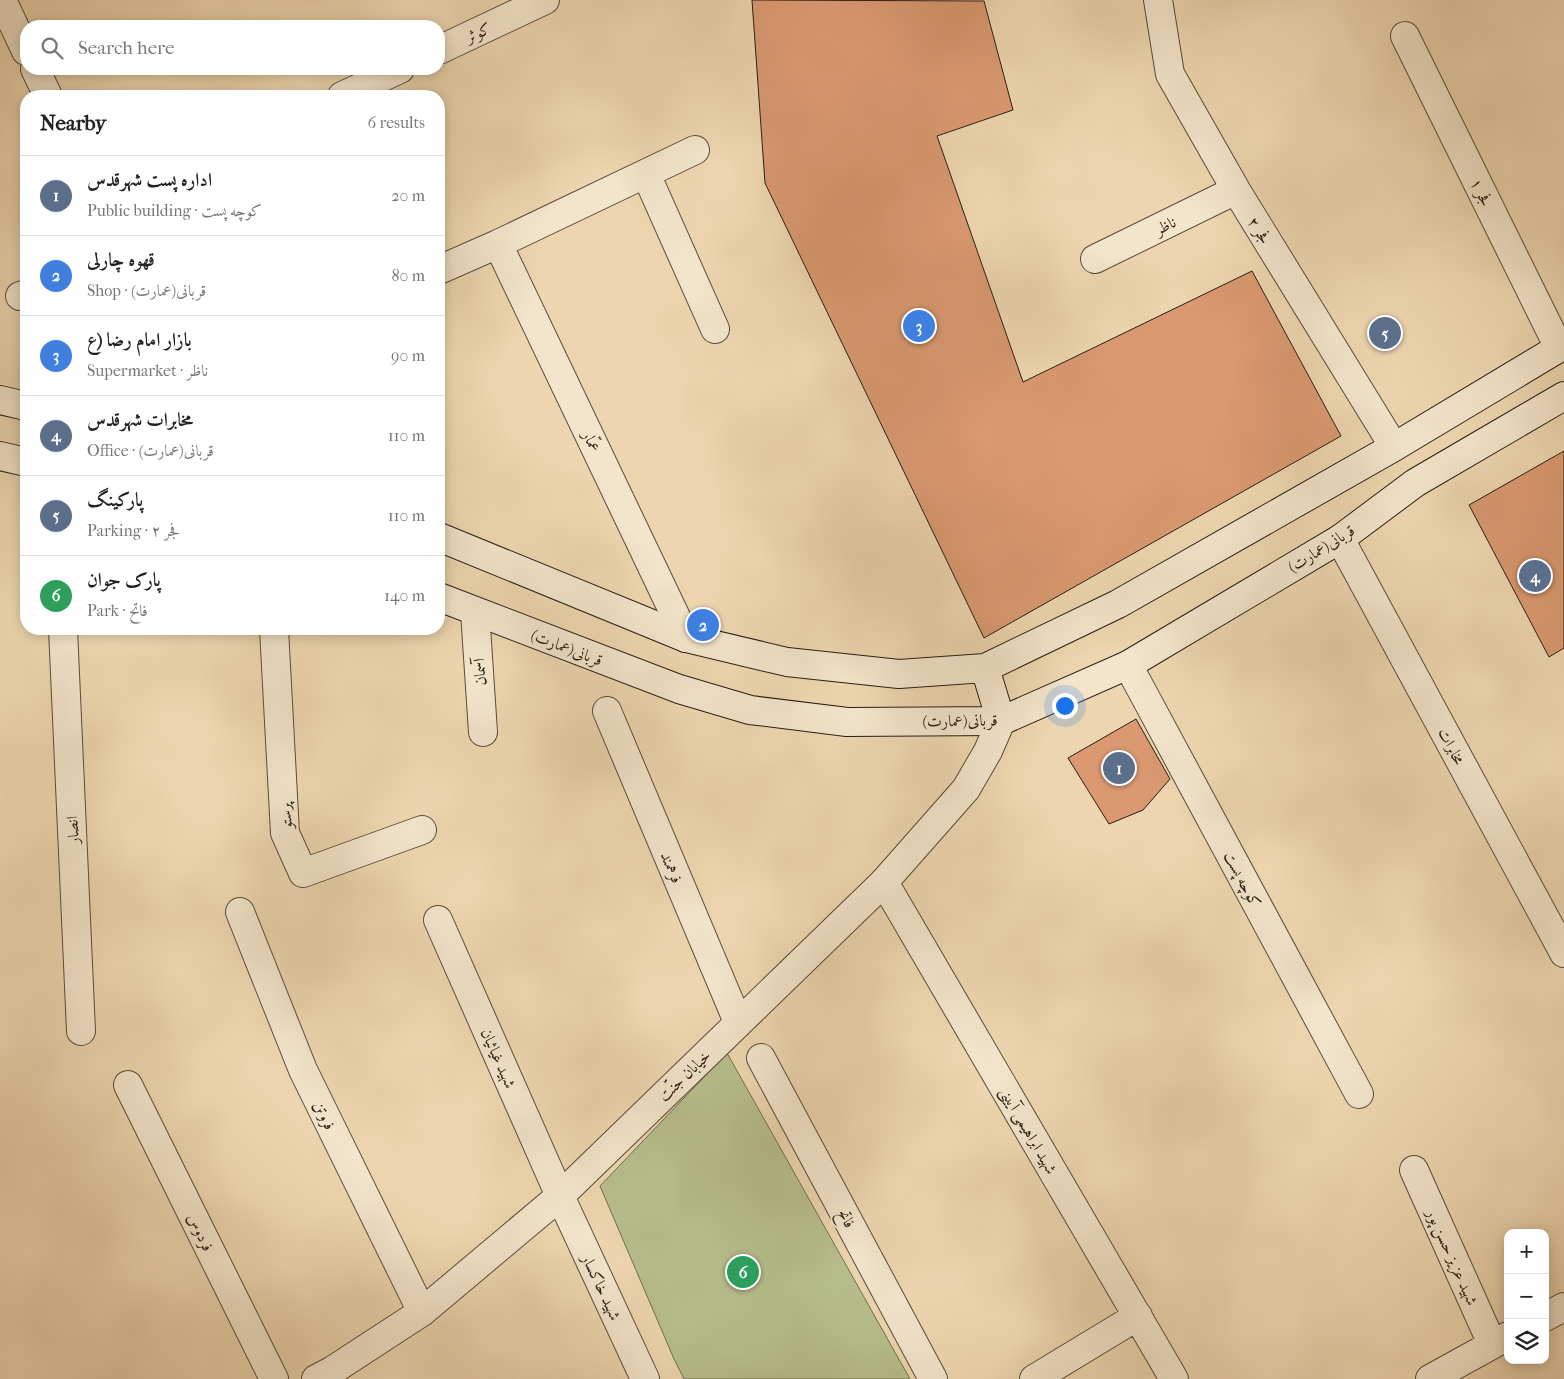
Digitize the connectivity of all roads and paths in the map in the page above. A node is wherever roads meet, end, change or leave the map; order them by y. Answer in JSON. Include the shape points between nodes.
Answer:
{"nodes":[{"id":1,"x":2,"y":0,"type":"edge"},
{"id":2,"x":544,"y":0,"type":"edge"},
{"id":3,"x":1158,"y":0,"type":"edge"},
{"id":4,"x":1406,"y":36,"type":"dead end"},
{"id":5,"x":20,"y":38,"type":"edge"},
{"id":6,"x":445,"y":47,"type":"edge"},
{"id":7,"x":38,"y":75,"type":"edge"},
{"id":8,"x":387,"y":75,"type":"edge"},
{"id":9,"x":45,"y":90,"type":"edge"},
{"id":10,"x":355,"y":90,"type":"edge"},
{"id":11,"x":695,"y":150,"type":"dead end"},
{"id":12,"x":646,"y":174,"type":"junction"},
{"id":13,"x":1236,"y":190,"type":"junction"},
{"id":14,"x":498,"y":244,"type":"junction"},
{"id":15,"x":1095,"y":259,"type":"dead end"},
{"id":16,"x":445,"y":267,"type":"edge"},
{"id":17,"x":716,"y":329,"type":"dead end"},
{"id":18,"x":1562,"y":346,"type":"edge"},
{"id":19,"x":1564,"y":396,"type":"edge"},
{"id":20,"x":0,"y":400,"type":"edge"},
{"id":21,"x":20,"y":405,"type":"edge"},
{"id":22,"x":1394,"y":447,"type":"junction"},
{"id":23,"x":0,"y":456,"type":"edge"},
{"id":24,"x":20,"y":461,"type":"edge"},
{"id":25,"x":1415,"y":483,"type":"junction"},
{"id":26,"x":1340,"y":539,"type":"junction"},
{"id":27,"x":445,"y":540,"type":"edge"},
{"id":28,"x":445,"y":599,"type":"edge"},
{"id":29,"x":476,"y":612,"type":"junction"},
{"id":30,"x":63,"y":635,"type":"edge"},
{"id":31,"x":274,"y":635,"type":"edge"},
{"id":32,"x":686,"y":638,"type":"junction"},
{"id":33,"x":1128,"y":665,"type":"junction"},
{"id":34,"x":986,"y":668,"type":"junction"},
{"id":35,"x":607,"y":711,"type":"dead end"},
{"id":36,"x":1001,"y":721,"type":"junction"},
{"id":37,"x":483,"y":732,"type":"dead end"},
{"id":38,"x":422,"y":830,"type":"dead end"},
{"id":39,"x":884,"y":882,"type":"junction"},
{"id":40,"x":240,"y":912,"type":"dead end"},
{"id":41,"x":438,"y":920,"type":"dead end"},
{"id":42,"x":1564,"y":953,"type":"edge"},
{"id":43,"x":738,"y":1022,"type":"junction"},
{"id":44,"x":81,"y":1031,"type":"dead end"},
{"id":45,"x":760,"y":1058,"type":"dead end"},
{"id":46,"x":128,"y":1085,"type":"dead end"},
{"id":47,"x":1359,"y":1094,"type":"dead end"},
{"id":48,"x":1414,"y":1170,"type":"dead end"},
{"id":49,"x":560,"y":1196,"type":"junction"},
{"id":50,"x":1564,"y":1307,"type":"edge"},
{"id":51,"x":422,"y":1312,"type":"junction"},
{"id":52,"x":1549,"y":1315,"type":"edge"},
{"id":53,"x":1138,"y":1316,"type":"junction"},
{"id":54,"x":1500,"y":1340,"type":"edge"},
{"id":55,"x":329,"y":1376,"type":"edge"},
{"id":56,"x":1438,"y":1377,"type":"edge"},
{"id":57,"x":274,"y":1379,"type":"edge"},
{"id":58,"x":645,"y":1379,"type":"edge"},
{"id":59,"x":933,"y":1379,"type":"edge"},
{"id":60,"x":1034,"y":1379,"type":"edge"},
{"id":61,"x":1174,"y":1379,"type":"edge"}],
"edges":[{"from":1,"to":5,"type":"street"},
{"from":2,"to":6,"type":"street","name":"کوثر"},
{"from":3,"to":13,"type":"street","name":"فجر ۲","via":[[1170,74]]},
{"from":4,"to":18,"type":"street","name":"فجر ۱"},
{"from":7,"to":9,"type":"street"},
{"from":8,"to":10,"type":"street"},
{"from":11,"to":12,"type":"street"},
{"from":12,"to":14,"type":"street"},
{"from":12,"to":17,"type":"street"},
{"from":13,"to":15,"type":"street","name":"ناظر"},
{"from":13,"to":22,"type":"street","name":"فجر ۲"},
{"from":14,"to":16,"type":"street"},
{"from":14,"to":32,"type":"street","name":"عمّار"},
{"from":18,"to":22,"type":"street"},
{"from":19,"to":25,"type":"street","name":"(عمارت)قربانی"},
{"from":20,"to":21,"type":"street"},
{"from":22,"to":25,"type":"street","name":"فجر ۲"},
{"from":22,"to":34,"type":"street","via":[[1118,604]]},
{"from":23,"to":24,"type":"street"},
{"from":25,"to":26,"type":"street","name":"(عمارت)قربانی"},
{"from":26,"to":33,"type":"street","name":"(عمارت)قربانی"},
{"from":26,"to":42,"type":"street","name":"مخابرات"},
{"from":27,"to":32,"type":"street"},
{"from":28,"to":29,"type":"street","name":"(عمارت)قربانی"},
{"from":29,"to":36,"type":"street","name":"(عمارت)قربانی","via":[[679,689],[750,710],[847,722]]},
{"from":29,"to":37,"type":"street","name":"آسمان"},
{"from":30,"to":44,"type":"street","name":"انصار"},
{"from":31,"to":38,"type":"street","name":"پرستو","via":[[285,833],[303,873]]},
{"from":32,"to":34,"type":"street","via":[[787,662],[899,674]]},
{"from":33,"to":36,"type":"street","name":"(عمارت)قربانی"},
{"from":33,"to":47,"type":"street","name":"کوچه پست"},
{"from":34,"to":36,"type":"street"},
{"from":35,"to":43,"type":"street","name":"فرهمند"},
{"from":36,"to":39,"type":"street","name":"خیابان جنّت","via":[[966,789]]},
{"from":39,"to":43,"type":"street","name":"خیابان جنّت"},
{"from":39,"to":53,"type":"street","name":"شهید ابراهیمی آیینی"},
{"from":40,"to":51,"type":"street","name":"فروتن","via":[[303,1070]]},
{"from":41,"to":49,"type":"street","name":"شهید غیاثیان"},
{"from":43,"to":49,"type":"street","name":"خیابان جنّت"},
{"from":45,"to":59,"type":"street","name":"فاتح"},
{"from":46,"to":57,"type":"street","name":"فردوس"},
{"from":48,"to":54,"type":"street","name":"شهید عزیز حسن پور"},
{"from":49,"to":51,"type":"street","name":"خیابان جنّت"},
{"from":49,"to":58,"type":"street","name":"شهید خاکسار"},
{"from":50,"to":52,"type":"street"},
{"from":51,"to":55,"type":"street","name":"خیابان جنّت"},
{"from":53,"to":60,"type":"street"},
{"from":53,"to":61,"type":"street","name":"شهید ابراهیمی آیینی"},
{"from":54,"to":56,"type":"street"}]}
